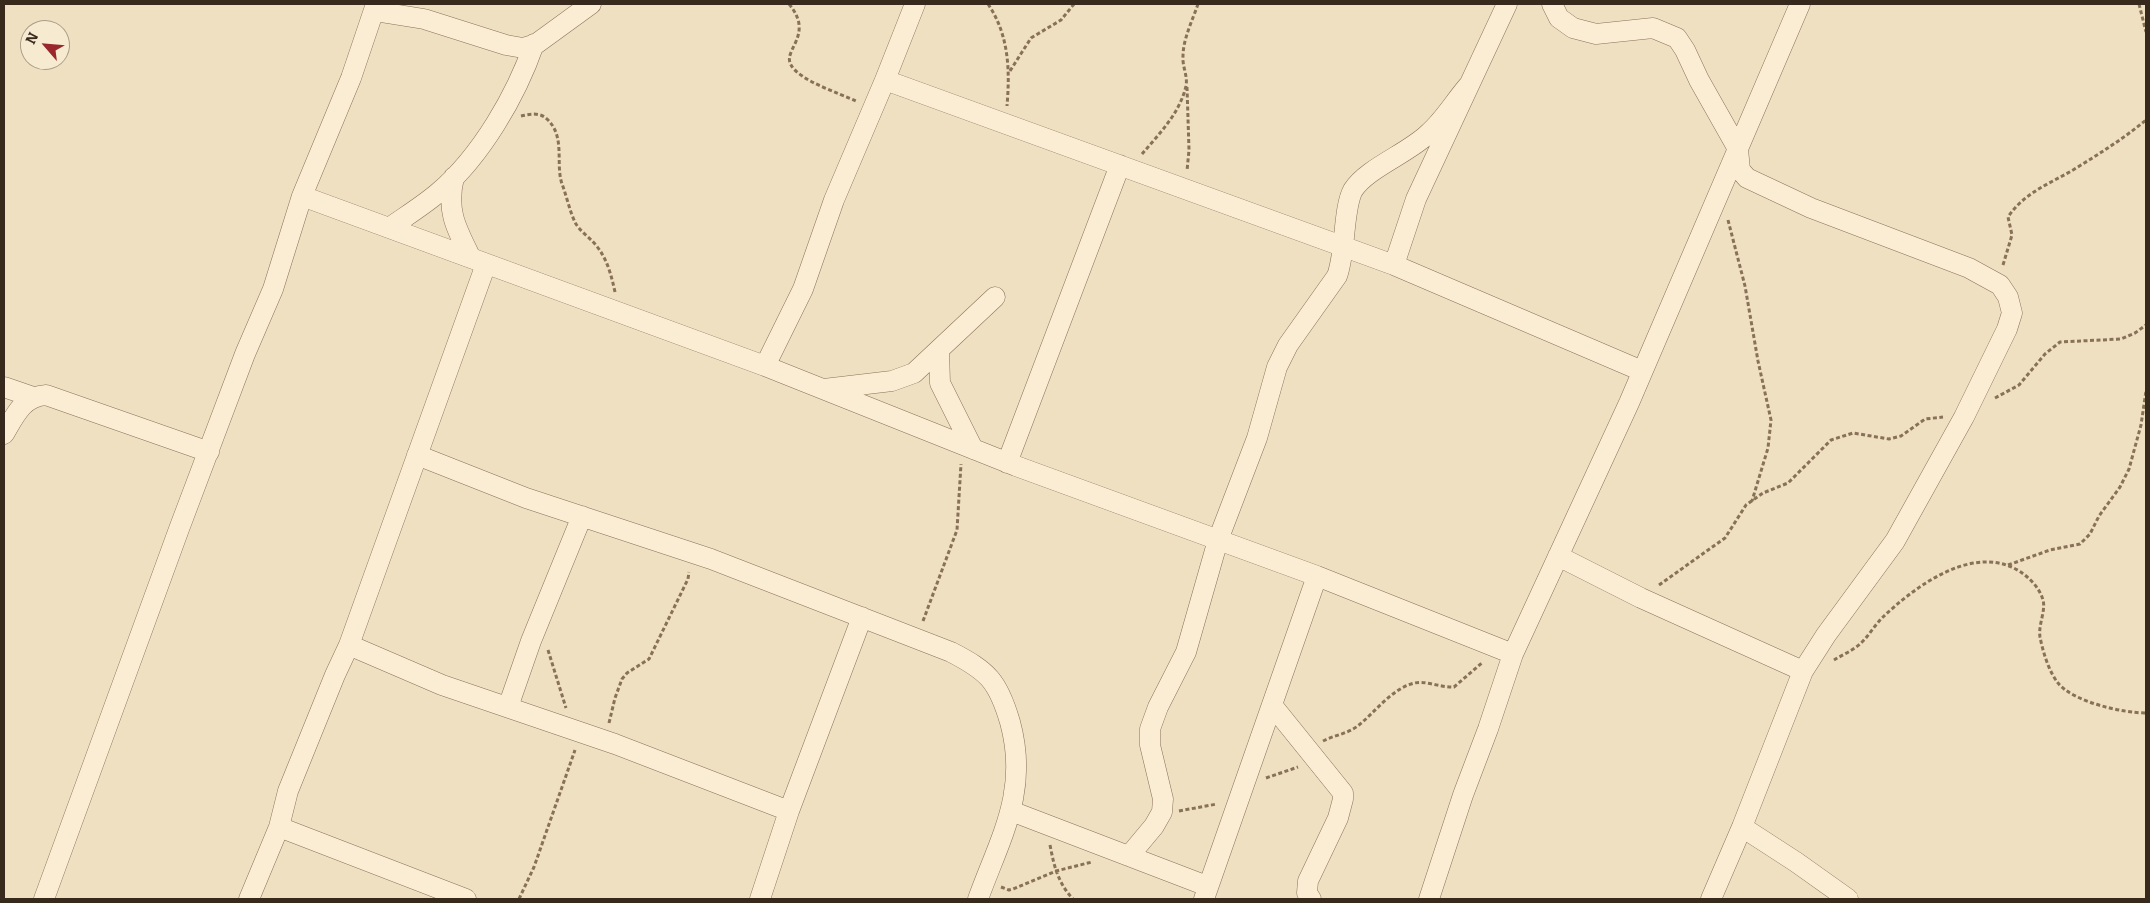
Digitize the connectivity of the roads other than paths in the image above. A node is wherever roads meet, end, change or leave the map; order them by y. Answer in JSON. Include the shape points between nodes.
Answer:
{"nodes":[{"id":1,"x":591,"y":4,"type":"edge"},
{"id":2,"x":915,"y":4,"type":"edge"},
{"id":3,"x":1507,"y":4,"type":"edge"},
{"id":4,"x":1552,"y":4,"type":"edge"},
{"id":5,"x":1800,"y":4,"type":"edge"},
{"id":6,"x":375,"y":7,"type":"edge"},
{"id":7,"x":534,"y":44,"type":"junction"},
{"id":8,"x":885,"y":80,"type":"junction"},
{"id":9,"x":1468,"y":86,"type":"junction"},
{"id":10,"x":1738,"y":149,"type":"junction"},
{"id":11,"x":1124,"y":167,"type":"junction"},
{"id":12,"x":454,"y":177,"type":"junction"},
{"id":13,"x":302,"y":196,"type":"junction"},
{"id":14,"x":389,"y":228,"type":"junction"},
{"id":15,"x":1344,"y":247,"type":"junction"},
{"id":16,"x":478,"y":261,"type":"junction"},
{"id":17,"x":1394,"y":265,"type":"junction"},
{"id":18,"x":995,"y":297,"type":"dead end"},
{"id":19,"x":939,"y":350,"type":"junction"},
{"id":20,"x":766,"y":366,"type":"junction"},
{"id":21,"x":1642,"y":371,"type":"junction"},
{"id":22,"x":4,"y":387,"type":"edge"},
{"id":23,"x":822,"y":389,"type":"junction"},
{"id":24,"x":33,"y":397,"type":"junction"},
{"id":25,"x":4,"y":434,"type":"edge"},
{"id":26,"x":967,"y":447,"type":"junction"},
{"id":27,"x":209,"y":452,"type":"junction"},
{"id":28,"x":417,"y":455,"type":"junction"},
{"id":29,"x":1006,"y":462,"type":"junction"},
{"id":30,"x":582,"y":516,"type":"junction"},
{"id":31,"x":1218,"y":540,"type":"junction"},
{"id":32,"x":1558,"y":556,"type":"junction"},
{"id":33,"x":1316,"y":576,"type":"junction"},
{"id":34,"x":862,"y":616,"type":"junction"},
{"id":35,"x":349,"y":645,"type":"junction"},
{"id":36,"x":1506,"y":651,"type":"junction"},
{"id":37,"x":1802,"y":671,"type":"junction"},
{"id":38,"x":1272,"y":704,"type":"junction"},
{"id":39,"x":508,"y":707,"type":"junction"},
{"id":40,"x":789,"y":811,"type":"junction"},
{"id":41,"x":1011,"y":812,"type":"junction"},
{"id":42,"x":279,"y":827,"type":"junction"},
{"id":43,"x":1742,"y":827,"type":"junction"},
{"id":44,"x":1124,"y":854,"type":"junction"},
{"id":45,"x":1206,"y":893,"type":"edge"},
{"id":46,"x":459,"y":898,"type":"edge"},
{"id":47,"x":44,"y":899,"type":"edge"},
{"id":48,"x":249,"y":899,"type":"edge"},
{"id":49,"x":760,"y":899,"type":"edge"},
{"id":50,"x":978,"y":899,"type":"edge"},
{"id":51,"x":1311,"y":899,"type":"edge"},
{"id":52,"x":1430,"y":899,"type":"edge"},
{"id":53,"x":1711,"y":899,"type":"edge"},
{"id":54,"x":1848,"y":899,"type":"edge"}],
"edges":[{"from":1,"to":7,"type":"street"},
{"from":2,"to":8,"type":"street"},
{"from":3,"to":9,"type":"street"},
{"from":4,"to":10,"type":"street","via":[[1559,18],[1573,28],[1596,34],[1653,28],[1677,38]]},
{"from":5,"to":10,"type":"street"},
{"from":6,"to":7,"type":"street","via":[[424,18],[506,45],[523,48]]},
{"from":6,"to":13,"type":"street","via":[[352,78]]},
{"from":7,"to":12,"type":"street","via":[[526,69],[497,119]]},
{"from":8,"to":11,"type":"street"},
{"from":8,"to":20,"type":"street","via":[[834,200],[803,288]]},
{"from":9,"to":15,"type":"street","via":[[1429,133],[1362,178],[1352,192]]},
{"from":9,"to":17,"type":"street","via":[[1416,199]]},
{"from":10,"to":21,"type":"street"},
{"from":10,"to":37,"type":"street","via":[[1740,170],[1747,178],[1811,208],[1969,268],[2000,285],[2008,297],[2012,313],[2008,329],[1965,414],[1895,541]]},
{"from":11,"to":15,"type":"street"},
{"from":11,"to":29,"type":"street"},
{"from":12,"to":14,"type":"street","via":[[439,192]]},
{"from":12,"to":16,"type":"street","via":[[450,206],[452,219]]},
{"from":13,"to":14,"type":"street"},
{"from":13,"to":27,"type":"street","via":[[272,289]]},
{"from":14,"to":16,"type":"street"},
{"from":15,"to":17,"type":"street"},
{"from":15,"to":31,"type":"street","via":[[1341,265],[1332,285],[1288,345],[1277,367],[1256,438]]},
{"from":16,"to":20,"type":"street"},
{"from":16,"to":28,"type":"street"},
{"from":17,"to":21,"type":"street"},
{"from":18,"to":19,"type":"street"},
{"from":19,"to":23,"type":"street","via":[[914,373],[902,378]]},
{"from":19,"to":26,"type":"street","via":[[940,383]]},
{"from":20,"to":23,"type":"street"},
{"from":21,"to":32,"type":"street"},
{"from":22,"to":24,"type":"street"},
{"from":23,"to":26,"type":"street"},
{"from":24,"to":25,"type":"street","via":[[21,406]]},
{"from":24,"to":27,"type":"street","via":[[46,395]]},
{"from":26,"to":29,"type":"street"},
{"from":27,"to":47,"type":"street"},
{"from":28,"to":30,"type":"street","via":[[526,498]]},
{"from":28,"to":35,"type":"street"},
{"from":29,"to":31,"type":"street"},
{"from":30,"to":34,"type":"street"},
{"from":30,"to":39,"type":"street"},
{"from":31,"to":33,"type":"street"},
{"from":31,"to":44,"type":"street","via":[[1186,652],[1150,729],[1150,745],[1163,798],[1162,812]]},
{"from":32,"to":36,"type":"street"},
{"from":32,"to":37,"type":"street","via":[[1641,598]]},
{"from":33,"to":36,"type":"street"},
{"from":33,"to":38,"type":"street"},
{"from":34,"to":40,"type":"street"},
{"from":34,"to":41,"type":"street","via":[[971,662],[983,670],[997,687],[1014,739],[1017,777]]},
{"from":35,"to":39,"type":"street","via":[[442,685]]},
{"from":35,"to":42,"type":"street","via":[[288,791]]},
{"from":36,"to":52,"type":"street","via":[[1488,729]]},
{"from":37,"to":43,"type":"street"},
{"from":38,"to":45,"type":"street"},
{"from":38,"to":51,"type":"street","via":[[1343,792],[1338,818],[1308,881],[1307,893]]},
{"from":39,"to":40,"type":"street"},
{"from":40,"to":49,"type":"street"},
{"from":41,"to":44,"type":"street"},
{"from":41,"to":50,"type":"street"},
{"from":42,"to":46,"type":"street"},
{"from":42,"to":48,"type":"street"},
{"from":43,"to":53,"type":"street"},
{"from":43,"to":54,"type":"street"},
{"from":44,"to":45,"type":"street"}]}
